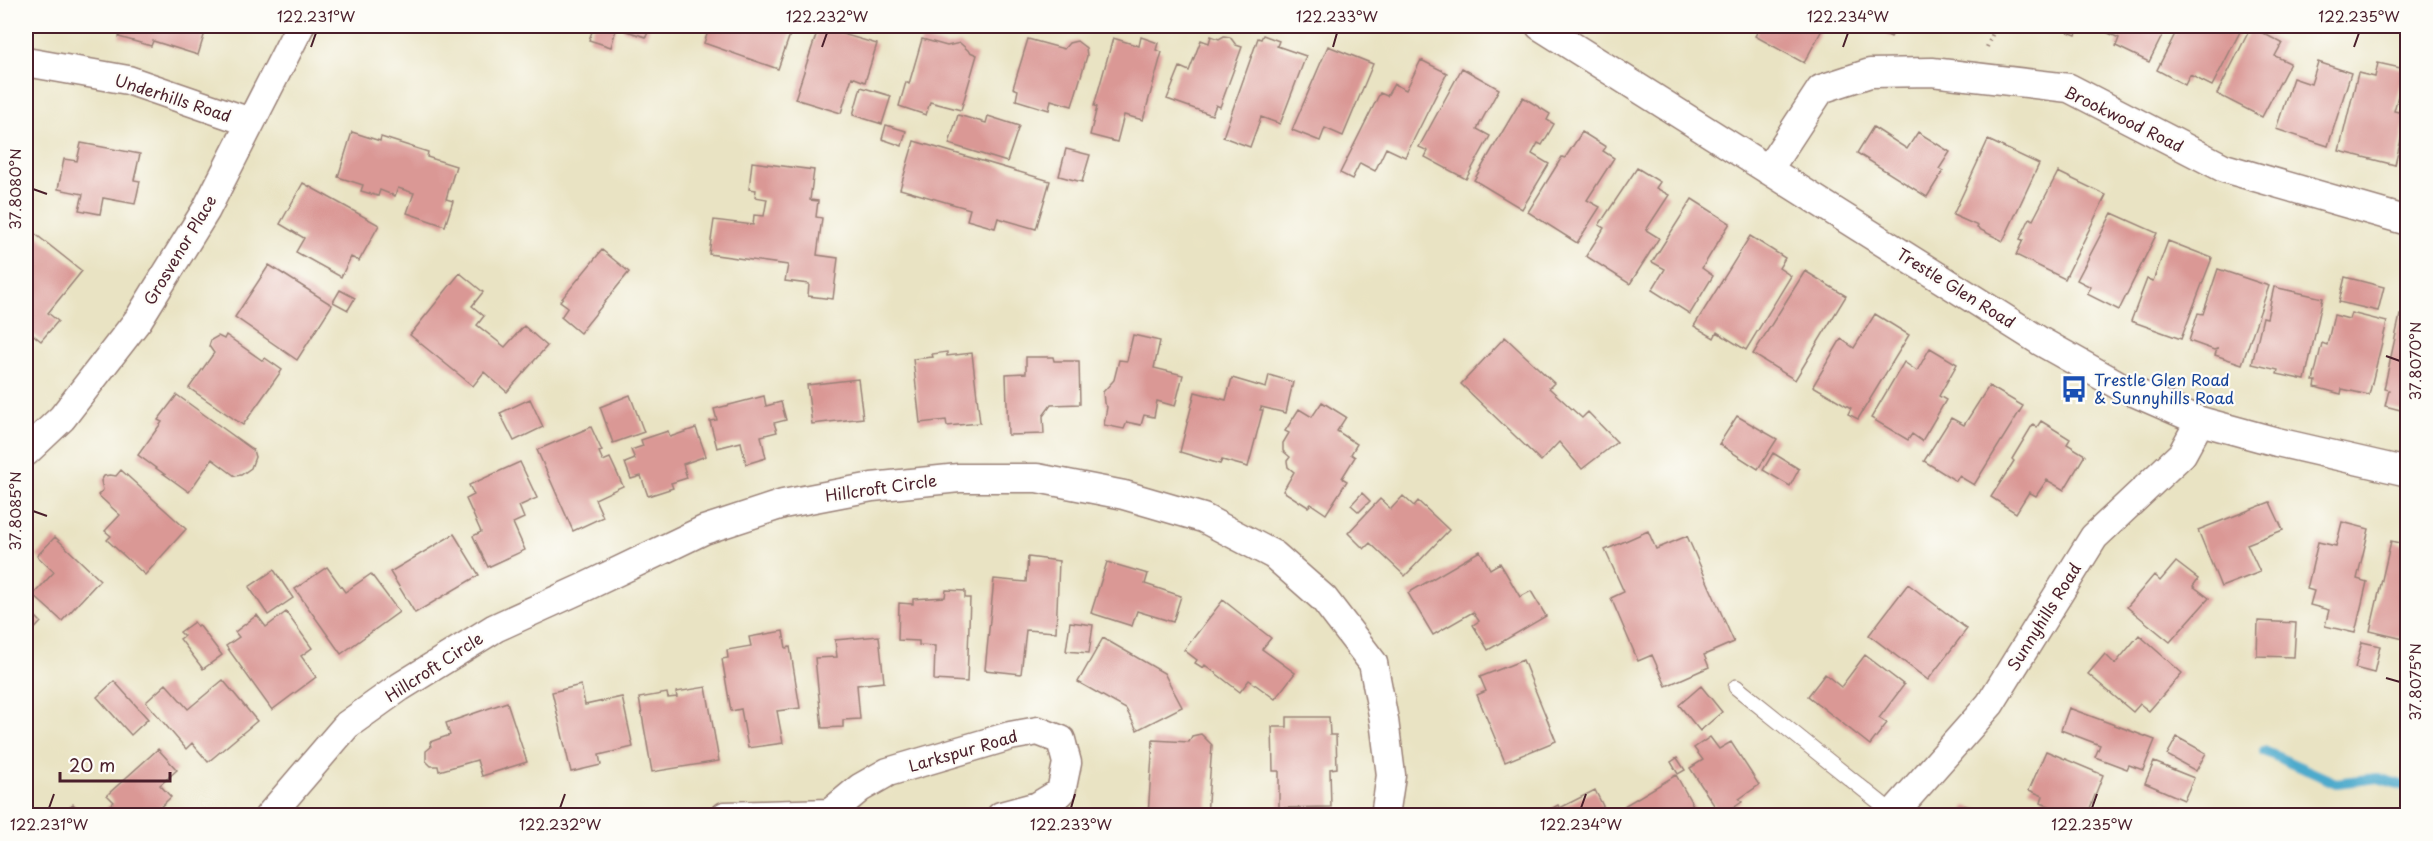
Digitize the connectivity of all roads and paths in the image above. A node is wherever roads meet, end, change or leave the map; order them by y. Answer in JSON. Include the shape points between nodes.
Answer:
{"nodes":[{"id":1,"x":300,"y":26,"type":"edge"},
{"id":2,"x":1540,"y":26,"type":"edge"},
{"id":3,"x":26,"y":62,"type":"edge"},
{"id":4,"x":250,"y":122,"type":"junction"},
{"id":5,"x":1768,"y":170,"type":"junction"},
{"id":6,"x":2408,"y":221,"type":"edge"},
{"id":7,"x":2200,"y":421,"type":"junction"},
{"id":8,"x":26,"y":452,"type":"edge"},
{"id":9,"x":2408,"y":472,"type":"edge"},
{"id":10,"x":1736,"y":687,"type":"dead end"},
{"id":11,"x":833,"y":814,"type":"edge"},
{"id":12,"x":1892,"y":814,"type":"edge"},
{"id":13,"x":269,"y":816,"type":"edge"},
{"id":14,"x":725,"y":816,"type":"edge"},
{"id":15,"x":1001,"y":816,"type":"edge"},
{"id":16,"x":1385,"y":816,"type":"edge"}],
"edges":[{"from":1,"to":4,"type":"street","name":"Grosvenor Place"},
{"from":2,"to":5,"type":"street","name":"Trestle Glen Road"},
{"from":3,"to":4,"type":"street","name":"Underhills Road","via":[[128,80]]},
{"from":4,"to":8,"type":"street","name":"Grosvenor Place","via":[[206,210],[138,321],[62,417]]},
{"from":5,"to":6,"type":"street","name":"Brookwood Road","via":[[1821,89],[1870,73],[1932,72],[2069,88],[2224,168]]},
{"from":5,"to":7,"type":"street","name":"Trestle Glen Road","via":[[2040,341],[2120,386]]},
{"from":7,"to":9,"type":"street","name":"Trestle Glen Road"},
{"from":7,"to":12,"type":"street","name":"Sunnyhills Road","via":[[2182,454],[2094,537],[1990,704]]},
{"from":10,"to":12,"type":"lane"},
{"from":11,"to":14,"type":"street","name":"Larkspur Road"},
{"from":11,"to":15,"type":"street","name":"Larkspur Road","via":[[860,788],[888,772],[1010,736],[1038,732],[1061,740],[1066,763],[1061,792],[1038,806]]},
{"from":13,"to":16,"type":"street","name":"Hillcroft Circle","via":[[347,726],[400,687],[495,628],[704,530],[772,508],[872,487],[959,478],[1038,478],[1124,495],[1203,518],[1274,555],[1324,599],[1373,663],[1391,775]]}]}
